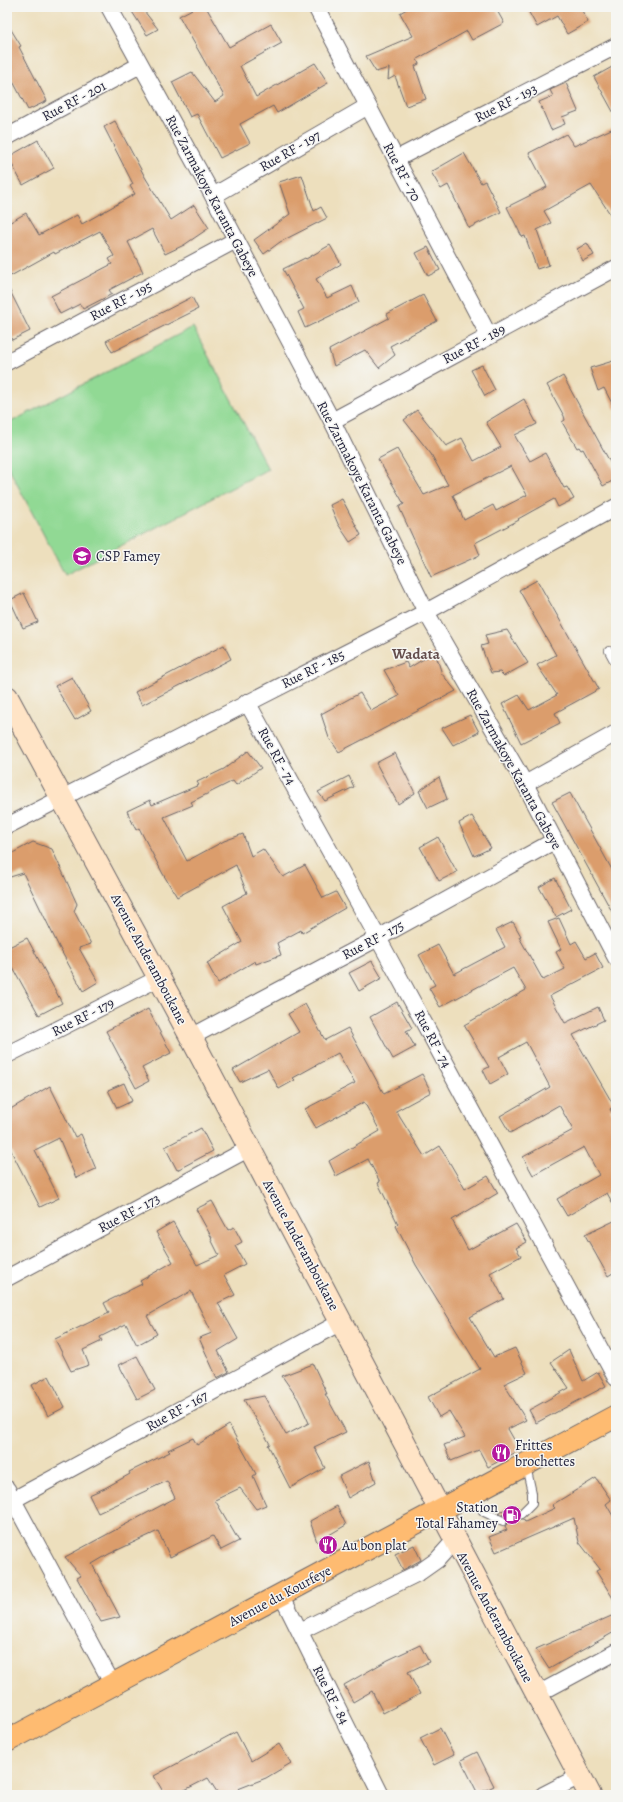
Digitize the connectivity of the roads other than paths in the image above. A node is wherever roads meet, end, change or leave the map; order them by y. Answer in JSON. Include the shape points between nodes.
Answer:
{"nodes":[{"id":1,"x":109,"y":7,"type":"edge"},
{"id":2,"x":316,"y":7,"type":"edge"},
{"id":3,"x":616,"y":46,"type":"edge"},
{"id":4,"x":140,"y":65,"type":"junction"},
{"id":5,"x":368,"y":106,"type":"junction"},
{"id":6,"x":7,"y":137,"type":"edge"},
{"id":7,"x":396,"y":160,"type":"junction"},
{"id":8,"x":213,"y":196,"type":"junction"},
{"id":9,"x":236,"y":240,"type":"junction"},
{"id":10,"x":616,"y":268,"type":"edge"},
{"id":11,"x":489,"y":336,"type":"junction"},
{"id":12,"x":7,"y":362,"type":"edge"},
{"id":13,"x":332,"y":421,"type":"junction"},
{"id":14,"x":616,"y":508,"type":"edge"},
{"id":15,"x":426,"y":612,"type":"junction"},
{"id":16,"x":610,"y":651,"type":"dead end"},
{"id":17,"x":616,"y":664,"type":"edge"},
{"id":18,"x":7,"y":697,"type":"edge"},
{"id":19,"x":247,"y":702,"type":"junction"},
{"id":20,"x":616,"y":733,"type":"edge"},
{"id":21,"x":525,"y":784,"type":"junction"},
{"id":22,"x":62,"y":798,"type":"junction"},
{"id":23,"x":7,"y":826,"type":"edge"},
{"id":24,"x":554,"y":841,"type":"junction"},
{"id":25,"x":378,"y":938,"type":"junction"},
{"id":26,"x":615,"y":954,"type":"edge"},
{"id":27,"x":159,"y":978,"type":"junction"},
{"id":28,"x":191,"y":1037,"type":"junction"},
{"id":29,"x":7,"y":1055,"type":"edge"},
{"id":30,"x":250,"y":1148,"type":"junction"},
{"id":31,"x":7,"y":1278,"type":"edge"},
{"id":32,"x":342,"y":1322,"type":"junction"},
{"id":33,"x":616,"y":1378,"type":"edge"},
{"id":34,"x":616,"y":1416,"type":"edge"},
{"id":35,"x":526,"y":1465,"type":"junction"},
{"id":36,"x":10,"y":1495,"type":"edge"},
{"id":37,"x":470,"y":1495,"type":"junction"},
{"id":38,"x":440,"y":1511,"type":"junction"},
{"id":39,"x":521,"y":1514,"type":"dead end"},
{"id":40,"x":503,"y":1521,"type":"dead end"},
{"id":41,"x":455,"y":1540,"type":"junction"},
{"id":42,"x":282,"y":1596,"type":"junction"},
{"id":43,"x":300,"y":1632,"type":"junction"},
{"id":44,"x":616,"y":1652,"type":"edge"},
{"id":45,"x":113,"y":1685,"type":"junction"},
{"id":46,"x":536,"y":1695,"type":"junction"},
{"id":47,"x":7,"y":1742,"type":"edge"},
{"id":48,"x":580,"y":1776,"type":"junction"},
{"id":49,"x":378,"y":1794,"type":"edge"},
{"id":50,"x":543,"y":1795,"type":"edge"},
{"id":51,"x":590,"y":1795,"type":"edge"}],
"edges":[{"from":1,"to":4,"type":"street","name":"Rue Zarmakoye Karanta Gabeye"},
{"from":2,"to":5,"type":"street","name":"Rue RF - 70"},
{"from":3,"to":7,"type":"street","name":"Rue RF - 193"},
{"from":4,"to":6,"type":"street","name":"Rue RF - 201"},
{"from":4,"to":8,"type":"street","name":"Rue Zarmakoye Karanta Gabeye"},
{"from":5,"to":7,"type":"street","name":"Rue RF - 70"},
{"from":5,"to":8,"type":"street","name":"Rue RF - 197"},
{"from":7,"to":11,"type":"street","name":"Rue RF - 70"},
{"from":8,"to":9,"type":"street","name":"Rue Zarmakoye Karanta Gabeye"},
{"from":9,"to":12,"type":"street","name":"Rue RF - 195"},
{"from":9,"to":13,"type":"street","name":"Rue Zarmakoye Karanta Gabeye"},
{"from":10,"to":11,"type":"street","name":"Rue RF - 189"},
{"from":11,"to":13,"type":"street","name":"Rue RF - 189"},
{"from":13,"to":15,"type":"street","name":"Rue Zarmakoye Karanta Gabeye"},
{"from":14,"to":15,"type":"street","name":"Rue RF - 185"},
{"from":15,"to":19,"type":"street","name":"Rue RF - 185"},
{"from":15,"to":21,"type":"street","name":"Rue Zarmakoye Karanta Gabeye"},
{"from":16,"to":17,"type":"lane"},
{"from":18,"to":22,"type":"street","name":"Avenue Anderamboukane"},
{"from":19,"to":22,"type":"street","name":"Rue RF - 185"},
{"from":19,"to":25,"type":"street","name":"Rue RF - 74"},
{"from":20,"to":21,"type":"street"},
{"from":21,"to":24,"type":"street","name":"Rue Zarmakoye Karanta Gabeye"},
{"from":22,"to":23,"type":"street","name":"Rue RF - 185"},
{"from":22,"to":27,"type":"street","name":"Avenue Anderamboukane"},
{"from":24,"to":25,"type":"street","name":"Rue RF - 175"},
{"from":24,"to":26,"type":"street","name":"Rue Zarmakoye Karanta Gabeye"},
{"from":25,"to":28,"type":"street","name":"Rue RF - 175"},
{"from":25,"to":33,"type":"street","name":"Rue RF - 74"},
{"from":27,"to":28,"type":"street","name":"Avenue Anderamboukane"},
{"from":27,"to":29,"type":"street","name":"Rue RF - 179"},
{"from":28,"to":30,"type":"street","name":"Avenue Anderamboukane"},
{"from":30,"to":31,"type":"street","name":"Rue RF - 173"},
{"from":30,"to":32,"type":"street","name":"Avenue Anderamboukane"},
{"from":32,"to":36,"type":"street","name":"Rue RF - 167"},
{"from":32,"to":38,"type":"street","name":"Avenue Anderamboukane"},
{"from":34,"to":35,"type":"main road","name":"Avenue du Kourfeye"},
{"from":35,"to":37,"type":"main road","name":"Avenue du Kourfeye"},
{"from":35,"to":39,"type":"lane","via":[[532,1503]]},
{"from":36,"to":45,"type":"street"},
{"from":37,"to":38,"type":"main road","name":"Avenue du Kourfeye"},
{"from":37,"to":40,"type":"lane","via":[[484,1512]]},
{"from":38,"to":41,"type":"street","name":"Avenue Anderamboukane"},
{"from":38,"to":42,"type":"main road","name":"Avenue du Kourfeye"},
{"from":41,"to":43,"type":"street","via":[[437,1560],[420,1572]]},
{"from":41,"to":46,"type":"street","name":"Avenue Anderamboukane"},
{"from":42,"to":43,"type":"street","name":"Rue RF - 84"},
{"from":42,"to":45,"type":"main road","name":"Avenue du Kourfeye"},
{"from":43,"to":49,"type":"street","name":"Rue RF - 84"},
{"from":44,"to":46,"type":"street"},
{"from":45,"to":47,"type":"main road","name":"Avenue du Kourfeye"},
{"from":46,"to":48,"type":"street","name":"Avenue Anderamboukane"},
{"from":48,"to":50,"type":"street"},
{"from":48,"to":51,"type":"street","name":"Avenue Anderamboukane"}]}
